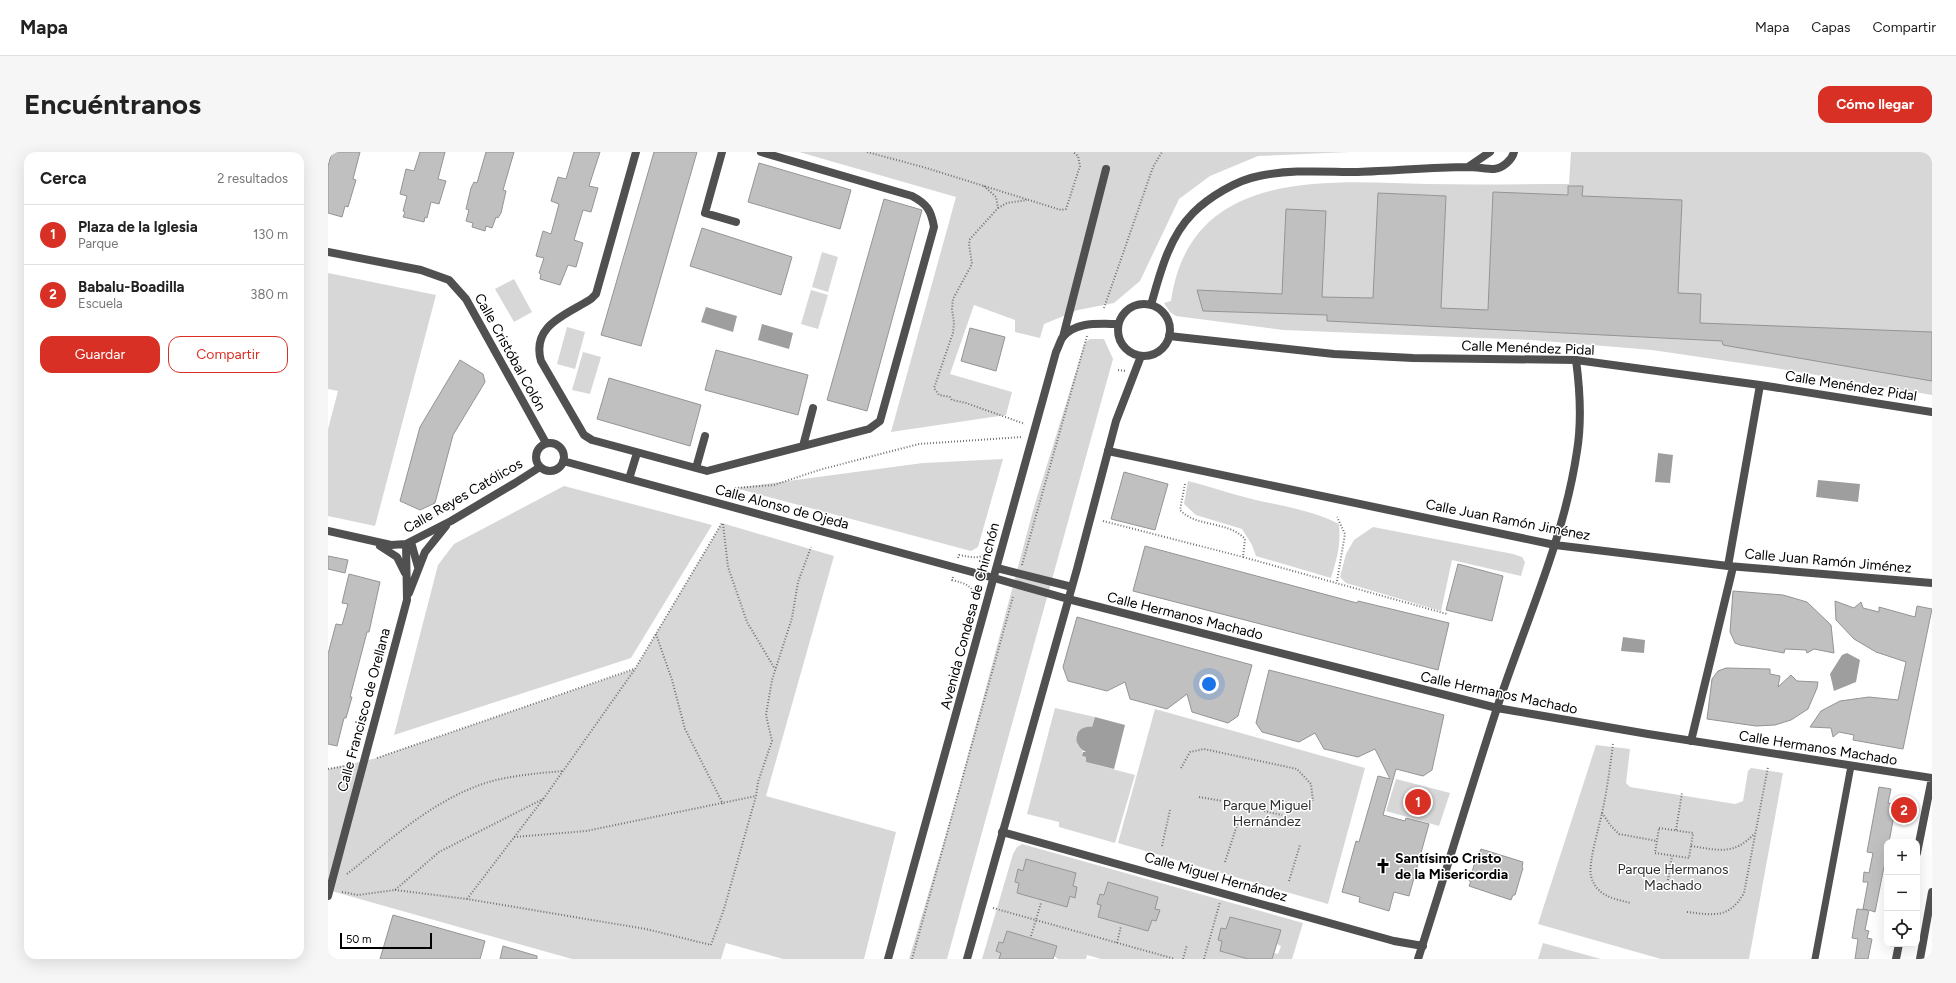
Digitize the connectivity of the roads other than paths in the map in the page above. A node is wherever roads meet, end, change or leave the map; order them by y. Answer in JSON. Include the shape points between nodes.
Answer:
{"nodes":[{"id":1,"x":636,"y":152,"type":"edge"},
{"id":2,"x":722,"y":152,"type":"edge"},
{"id":3,"x":761,"y":152,"type":"edge"},
{"id":4,"x":1490,"y":152,"type":"edge"},
{"id":5,"x":1514,"y":152,"type":"edge"},
{"id":6,"x":1467,"y":167,"type":"junction"},
{"id":7,"x":1106,"y":169,"type":"dead end"},
{"id":8,"x":736,"y":222,"type":"dead end"},
{"id":9,"x":328,"y":252,"type":"edge"},
{"id":10,"x":1151,"y":305,"type":"junction"},
{"id":11,"x":1118,"y":324,"type":"junction"},
{"id":12,"x":1169,"y":336,"type":"junction"},
{"id":13,"x":1063,"y":337,"type":"junction"},
{"id":14,"x":1141,"y":356,"type":"junction"},
{"id":15,"x":1576,"y":360,"type":"junction"},
{"id":16,"x":1760,"y":384,"type":"junction"},
{"id":17,"x":813,"y":408,"type":"dead end"},
{"id":18,"x":1932,"y":412,"type":"edge"},
{"id":19,"x":705,"y":436,"type":"dead end"},
{"id":20,"x":546,"y":443,"type":"junction"},
{"id":21,"x":803,"y":446,"type":"junction"},
{"id":22,"x":1108,"y":451,"type":"junction"},
{"id":23,"x":637,"y":453,"type":"junction"},
{"id":24,"x":563,"y":461,"type":"junction"},
{"id":25,"x":540,"y":467,"type":"junction"},
{"id":26,"x":696,"y":468,"type":"junction"},
{"id":27,"x":629,"y":479,"type":"junction"},
{"id":28,"x":451,"y":521,"type":"junction"},
{"id":29,"x":328,"y":531,"type":"edge"},
{"id":30,"x":372,"y":540,"type":"junction"},
{"id":31,"x":408,"y":543,"type":"junction"},
{"id":32,"x":1555,"y":545,"type":"junction"},
{"id":33,"x":418,"y":566,"type":"junction"},
{"id":34,"x":1730,"y":566,"type":"junction"},
{"id":35,"x":997,"y":568,"type":"junction"},
{"id":36,"x":406,"y":576,"type":"junction"},
{"id":37,"x":994,"y":578,"type":"junction"},
{"id":38,"x":1932,"y":583,"type":"edge"},
{"id":39,"x":1072,"y":587,"type":"junction"},
{"id":40,"x":1068,"y":599,"type":"junction"},
{"id":41,"x":407,"y":600,"type":"junction"},
{"id":42,"x":1497,"y":708,"type":"junction"},
{"id":43,"x":1691,"y":741,"type":"junction"},
{"id":44,"x":1851,"y":766,"type":"junction"},
{"id":45,"x":1932,"y":778,"type":"edge"},
{"id":46,"x":1002,"y":832,"type":"junction"},
{"id":47,"x":1920,"y":839,"type":"edge"},
{"id":48,"x":1932,"y":892,"type":"edge"},
{"id":49,"x":328,"y":896,"type":"edge"},
{"id":50,"x":1422,"y":946,"type":"junction"},
{"id":51,"x":1898,"y":947,"type":"edge"},
{"id":52,"x":888,"y":959,"type":"edge"},
{"id":53,"x":966,"y":959,"type":"edge"},
{"id":54,"x":1418,"y":959,"type":"edge"},
{"id":55,"x":1815,"y":959,"type":"edge"},
{"id":56,"x":1896,"y":959,"type":"edge"},
{"id":57,"x":1920,"y":959,"type":"edge"}],
"edges":[{"from":1,"to":23,"type":"street","via":[[596,294],[592,300],[548,325],[540,337],[538,351],[541,361],[584,435],[592,440]]},
{"from":2,"to":8,"type":"street","via":[[705,213]]},
{"from":3,"to":21,"type":"street","via":[[912,196],[932,213],[934,227],[880,422],[869,429]]},
{"from":4,"to":6,"type":"street"},
{"from":5,"to":6,"type":"street","via":[[1507,163],[1496,169]]},
{"from":6,"to":10,"type":"street","via":[[1357,172],[1292,171],[1257,176],[1228,188],[1193,213],[1179,231],[1169,250]]},
{"from":7,"to":13,"type":"street","name":"Avenida Condesa de Chinchón"},
{"from":9,"to":20,"type":"street","name":"Calle Cristóbal Colón","via":[[421,270],[449,280],[466,299]]},
{"from":10,"to":11,"type":"street","via":[[1139,305],[1127,310]]},
{"from":10,"to":12,"type":"street","via":[[1168,320]]},
{"from":11,"to":13,"type":"street","via":[[1089,324],[1072,329]]},
{"from":11,"to":14,"type":"street","via":[[1117,331],[1122,345]]},
{"from":12,"to":14,"type":"street","via":[[1162,349],[1149,356]]},
{"from":12,"to":15,"type":"street","name":"Calle Menéndez Pidal","via":[[1334,354],[1413,358]]},
{"from":13,"to":35,"type":"street","name":"Avenida Condesa de Chinchón","via":[[1056,352]]},
{"from":14,"to":22,"type":"street","via":[[1116,421]]},
{"from":15,"to":16,"type":"street","name":"Calle Menéndez Pidal"},
{"from":15,"to":32,"type":"street","via":[[1580,398],[1578,450]]},
{"from":16,"to":18,"type":"street","name":"Calle Menéndez Pidal"},
{"from":16,"to":34,"type":"street"},
{"from":17,"to":21,"type":"street"},
{"from":19,"to":26,"type":"street"},
{"from":20,"to":24,"type":"street","via":[[560,447]]},
{"from":20,"to":25,"type":"street","via":[[536,453]]},
{"from":21,"to":26,"type":"street","via":[[707,471]]},
{"from":22,"to":32,"type":"street","name":"Calle Juan Ramón Jiménez"},
{"from":22,"to":39,"type":"street"},
{"from":23,"to":26,"type":"street"},
{"from":23,"to":27,"type":"street"},
{"from":24,"to":25,"type":"street","via":[[560,467],[553,470]]},
{"from":24,"to":27,"type":"street","name":"Calle Alonso de Ojeda"},
{"from":25,"to":28,"type":"street","name":"Calle Reyes Católicos"},
{"from":27,"to":37,"type":"street","name":"Calle Alonso de Ojeda"},
{"from":28,"to":31,"type":"street","name":"Calle Reyes Católicos"},
{"from":28,"to":33,"type":"street","via":[[424,552]]},
{"from":29,"to":30,"type":"street","name":"Calle Reyes Católicos"},
{"from":30,"to":31,"type":"street","name":"Calle Reyes Católicos","via":[[391,545]]},
{"from":30,"to":36,"type":"street","via":[[397,557]]},
{"from":31,"to":33,"type":"street"},
{"from":31,"to":36,"type":"street","name":"Calle Francisco de Orellana"},
{"from":32,"to":34,"type":"street","name":"Calle Juan Ramón Jiménez"},
{"from":32,"to":42,"type":"street"},
{"from":33,"to":41,"type":"street"},
{"from":34,"to":38,"type":"street","name":"Calle Juan Ramón Jiménez"},
{"from":34,"to":43,"type":"street"},
{"from":35,"to":37,"type":"street","name":"Avenida Condesa de Chinchón"},
{"from":35,"to":39,"type":"street"},
{"from":36,"to":41,"type":"street","name":"Calle Francisco de Orellana"},
{"from":37,"to":40,"type":"street","name":"Calle Alonso de Ojeda"},
{"from":37,"to":52,"type":"street","name":"Avenida Condesa de Chinchón"},
{"from":39,"to":40,"type":"street"},
{"from":40,"to":42,"type":"street","name":"Calle Hermanos Machado"},
{"from":40,"to":46,"type":"street"},
{"from":41,"to":49,"type":"street","name":"Calle Francisco de Orellana"},
{"from":42,"to":43,"type":"street","name":"Calle Hermanos Machado"},
{"from":42,"to":50,"type":"street"},
{"from":43,"to":44,"type":"street","name":"Calle Hermanos Machado"},
{"from":44,"to":45,"type":"street","name":"Calle Hermanos Machado"},
{"from":44,"to":55,"type":"lane"},
{"from":45,"to":47,"type":"street"},
{"from":46,"to":50,"type":"street","name":"Calle Miguel Hernández","via":[[1394,941]]},
{"from":46,"to":53,"type":"street"},
{"from":48,"to":57,"type":"street"},
{"from":50,"to":54,"type":"street"},
{"from":51,"to":56,"type":"street"}]}
